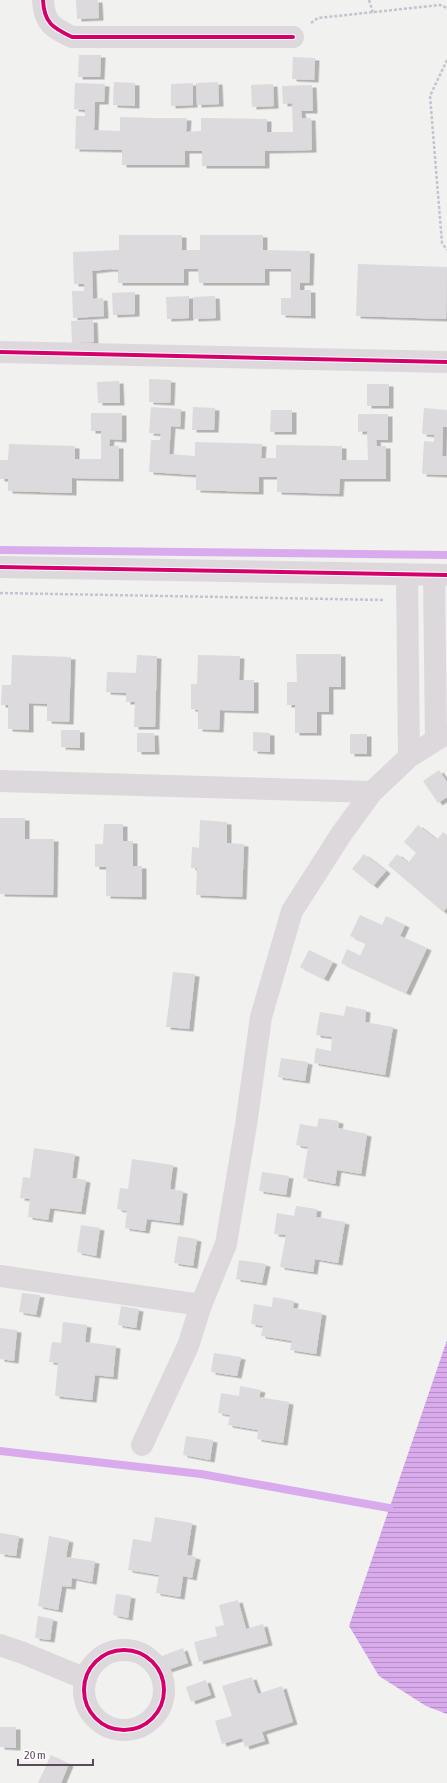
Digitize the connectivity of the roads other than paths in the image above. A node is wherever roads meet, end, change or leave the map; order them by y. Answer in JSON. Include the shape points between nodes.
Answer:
{"nodes":[{"id":1,"x":43,"y":0,"type":"edge"},
{"id":2,"x":293,"y":36,"type":"road end"},
{"id":3,"x":0,"y":352,"type":"edge"},
{"id":4,"x":447,"y":362,"type":"edge"},
{"id":5,"x":0,"y":567,"type":"edge"},
{"id":6,"x":407,"y":574,"type":"junction"},
{"id":7,"x":441,"y":575,"type":"edge"},
{"id":8,"x":442,"y":736,"type":"edge"},
{"id":9,"x":408,"y":757,"type":"junction"},
{"id":10,"x":0,"y":781,"type":"edge"},
{"id":11,"x":372,"y":792,"type":"junction"},
{"id":12,"x":0,"y":1276,"type":"edge"},
{"id":13,"x":202,"y":1305,"type":"junction"},
{"id":14,"x":142,"y":1445,"type":"dead end"},
{"id":15,"x":0,"y":1645,"type":"edge"},
{"id":16,"x":86,"y":1679,"type":"dead end"}],
"edges":[{"from":1,"to":2,"type":"street","via":[[43,12],[54,29],[72,37]]},
{"from":3,"to":4,"type":"street"},
{"from":5,"to":6,"type":"street"},
{"from":6,"to":7,"type":"street"},
{"from":6,"to":9,"type":"street"},
{"from":7,"to":8,"type":"street"},
{"from":8,"to":9,"type":"street"},
{"from":9,"to":11,"type":"street"},
{"from":10,"to":11,"type":"street"},
{"from":11,"to":13,"type":"street","via":[[342,833],[292,911],[261,1017],[226,1244]]},
{"from":12,"to":13,"type":"street"},
{"from":13,"to":14,"type":"street","via":[[188,1346]]},
{"from":15,"to":16,"type":"street"}]}
